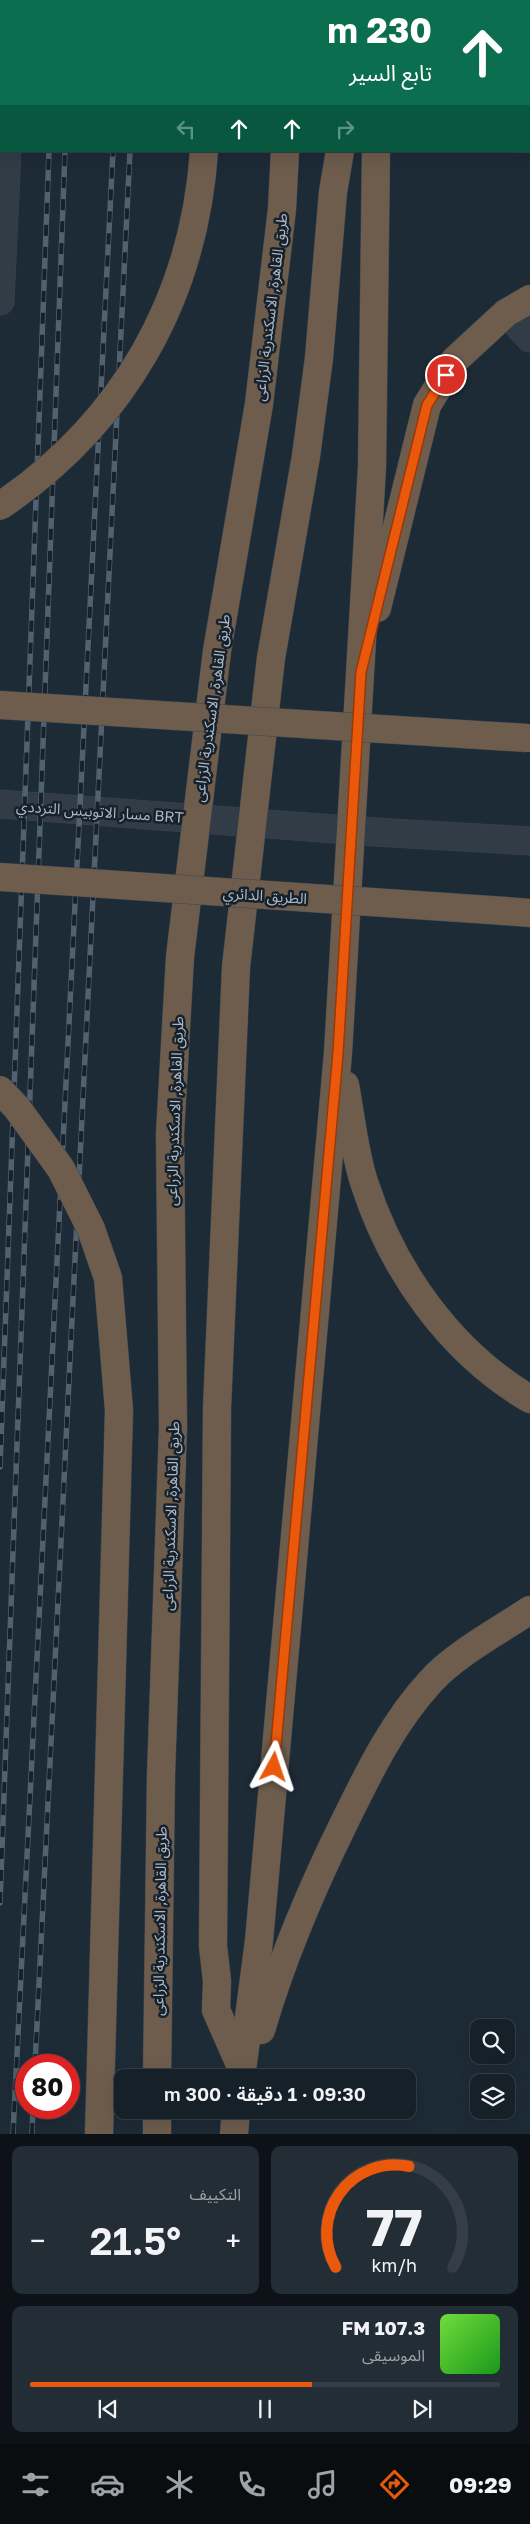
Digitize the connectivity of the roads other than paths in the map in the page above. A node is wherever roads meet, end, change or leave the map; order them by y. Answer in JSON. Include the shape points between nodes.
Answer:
{"nodes":[{"id":1,"x":7,"y":152,"type":"edge"},
{"id":2,"x":204,"y":152,"type":"edge"},
{"id":3,"x":285,"y":152,"type":"edge"},
{"id":4,"x":340,"y":152,"type":"edge"},
{"id":5,"x":376,"y":152,"type":"edge"},
{"id":6,"x":1,"y":235,"type":"edge"},
{"id":7,"x":530,"y":299,"type":"edge"},
{"id":8,"x":0,"y":301,"type":"edge"},
{"id":9,"x":506,"y":313,"type":"junction"},
{"id":10,"x":530,"y":338,"type":"edge"},
{"id":11,"x":0,"y":506,"type":"edge"},
{"id":12,"x":361,"y":672,"type":"junction"},
{"id":13,"x":0,"y":705,"type":"edge"},
{"id":14,"x":528,"y":738,"type":"edge"},
{"id":15,"x":0,"y":804,"type":"edge"},
{"id":16,"x":530,"y":841,"type":"edge"},
{"id":17,"x":0,"y":877,"type":"edge"},
{"id":18,"x":517,"y":912,"type":"edge"},
{"id":19,"x":338,"y":1053,"type":"junction"},
{"id":20,"x":0,"y":1090,"type":"edge"},
{"id":21,"x":530,"y":1399,"type":"edge"},
{"id":22,"x":530,"y":1610,"type":"edge"},
{"id":23,"x":157,"y":2069,"type":"edge"},
{"id":24,"x":241,"y":2069,"type":"edge"},
{"id":25,"x":244,"y":2069,"type":"edge"},
{"id":26,"x":245,"y":2069,"type":"edge"},
{"id":27,"x":157,"y":2119,"type":"edge"},
{"id":28,"x":99,"y":2134,"type":"edge"},
{"id":29,"x":157,"y":2134,"type":"edge"}],
"edges":[{"from":1,"to":6,"type":"street"},
{"from":2,"to":11,"type":"highway","bridge":true,"via":[[202,190],[195,226],[173,296],[156,334],[111,404],[83,436],[53,465]]},
{"from":3,"to":23,"type":"highway","name":"طريق القاهرة, الاسكندرية الزراعى","via":[[282,209],[259,404],[217,651],[180,957],[170,1134],[173,1428],[161,1776]]},
{"from":4,"to":24,"type":"highway","via":[[333,192],[319,358],[306,456],[271,658],[236,967],[217,1408],[213,1946],[216,2010]]},
{"from":5,"to":12,"type":"highway","via":[[372,467]]},
{"from":6,"to":8,"type":"street"},
{"from":7,"to":9,"type":"highway"},
{"from":9,"to":10,"type":"street"},
{"from":9,"to":12,"type":"highway","via":[[455,360],[427,405]]},
{"from":12,"to":19,"type":"highway"},
{"from":13,"to":14,"type":"highway","bridge":true},
{"from":15,"to":16,"type":"street","name":"مسار الاتوبيس الترددي BRT"},
{"from":17,"to":18,"type":"highway","name":"الطريق الدائري","bridge":true},
{"from":19,"to":21,"type":"highway","via":[[364,1180],[378,1221],[397,1259],[446,1329],[476,1360]]},
{"from":19,"to":25,"type":"highway","via":[[260,1932]]},
{"from":20,"to":28,"type":"highway","bridge":true,"via":[[17,1108],[61,1170],[91,1229],[108,1278],[119,1410]]},
{"from":22,"to":26,"type":"highway","via":[[432,1679],[398,1719],[309,1896]]},
{"from":27,"to":29,"type":"highway"}]}
